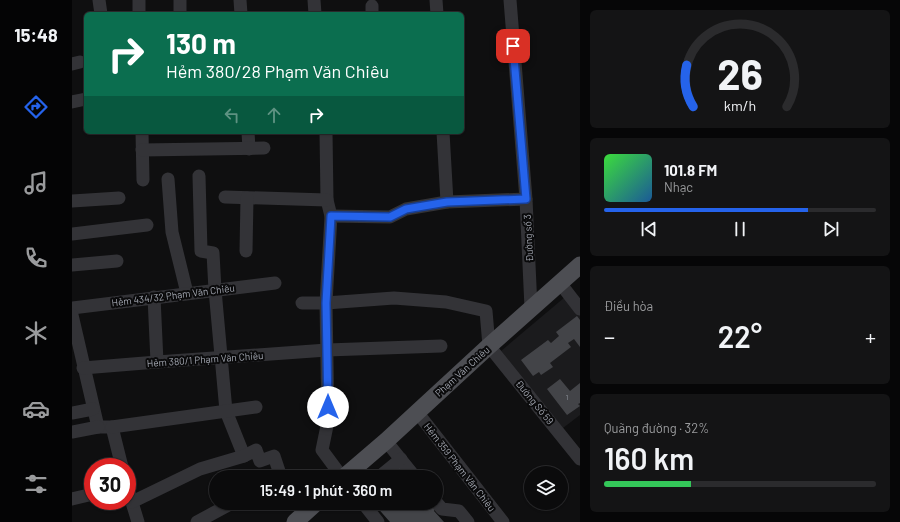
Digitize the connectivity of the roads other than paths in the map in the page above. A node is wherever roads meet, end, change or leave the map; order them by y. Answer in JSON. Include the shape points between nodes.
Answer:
{"nodes":[{"id":1,"x":99,"y":0,"type":"edge"},
{"id":2,"x":139,"y":0,"type":"edge"},
{"id":3,"x":180,"y":0,"type":"edge"},
{"id":4,"x":240,"y":0,"type":"edge"},
{"id":5,"x":314,"y":0,"type":"edge"},
{"id":6,"x":436,"y":0,"type":"edge"},
{"id":7,"x":510,"y":0,"type":"edge"},
{"id":8,"x":100,"y":12,"type":"edge"},
{"id":9,"x":139,"y":12,"type":"edge"},
{"id":10,"x":180,"y":12,"type":"edge"},
{"id":11,"x":241,"y":12,"type":"edge"},
{"id":12,"x":315,"y":12,"type":"edge"},
{"id":13,"x":437,"y":12,"type":"edge"},
{"id":14,"x":84,"y":99,"type":"edge"},
{"id":15,"x":72,"y":102,"type":"edge"},
{"id":16,"x":142,"y":134,"type":"edge"},
{"id":17,"x":248,"y":134,"type":"edge"},
{"id":18,"x":326,"y":134,"type":"edge"},
{"id":19,"x":443,"y":134,"type":"edge"},
{"id":20,"x":264,"y":148,"type":"dead end"},
{"id":21,"x":250,"y":149,"type":"junction"},
{"id":22,"x":142,"y":150,"type":"junction"},
{"id":23,"x":199,"y":176,"type":"dead end"},
{"id":24,"x":168,"y":179,"type":"dead end"},
{"id":25,"x":143,"y":180,"type":"dead end"},
{"id":26,"x":225,"y":197,"type":"dead end"},
{"id":27,"x":119,"y":198,"type":"dead end"},
{"id":28,"x":247,"y":198,"type":"junction"},
{"id":29,"x":526,"y":199,"type":"junction"},
{"id":30,"x":327,"y":200,"type":"junction"},
{"id":31,"x":72,"y":201,"type":"edge"},
{"id":32,"x":447,"y":202,"type":"junction"},
{"id":33,"x":331,"y":216,"type":"junction"},
{"id":34,"x":147,"y":225,"type":"dead end"},
{"id":35,"x":72,"y":234,"type":"edge"},
{"id":36,"x":246,"y":251,"type":"dead end"},
{"id":37,"x":117,"y":261,"type":"dead end"},
{"id":38,"x":72,"y":265,"type":"edge"},
{"id":39,"x":580,"y":265,"type":"edge"},
{"id":40,"x":275,"y":283,"type":"dead end"},
{"id":41,"x":560,"y":283,"type":"junction"},
{"id":42,"x":215,"y":290,"type":"junction"},
{"id":43,"x":187,"y":293,"type":"junction"},
{"id":44,"x":154,"y":297,"type":"junction"},
{"id":45,"x":302,"y":303,"type":"dead end"},
{"id":46,"x":326,"y":303,"type":"junction"},
{"id":47,"x":72,"y":308,"type":"edge"},
{"id":48,"x":531,"y":308,"type":"junction"},
{"id":49,"x":580,"y":309,"type":"edge"},
{"id":50,"x":72,"y":315,"type":"edge"},
{"id":51,"x":441,"y":346,"type":"dead end"},
{"id":52,"x":490,"y":346,"type":"junction"},
{"id":53,"x":327,"y":350,"type":"junction"},
{"id":54,"x":76,"y":352,"type":"edge"},
{"id":55,"x":221,"y":358,"type":"junction"},
{"id":56,"x":157,"y":362,"type":"junction"},
{"id":57,"x":83,"y":368,"type":"junction"},
{"id":58,"x":256,"y":407,"type":"dead end"},
{"id":59,"x":94,"y":409,"type":"junction"},
{"id":60,"x":226,"y":411,"type":"junction"},
{"id":61,"x":417,"y":412,"type":"junction"},
{"id":62,"x":72,"y":413,"type":"edge"},
{"id":63,"x":98,"y":427,"type":"junction"},
{"id":64,"x":112,"y":427,"type":"junction"},
{"id":65,"x":72,"y":432,"type":"edge"},
{"id":66,"x":386,"y":442,"type":"junction"},
{"id":67,"x":244,"y":456,"type":"junction"},
{"id":68,"x":120,"y":458,"type":"edge"},
{"id":69,"x":401,"y":459,"type":"junction"},
{"id":70,"x":580,"y":459,"type":"edge"},
{"id":71,"x":279,"y":470,"type":"edge"},
{"id":72,"x":338,"y":470,"type":"edge"},
{"id":73,"x":352,"y":470,"type":"edge"},
{"id":74,"x":388,"y":470,"type":"edge"},
{"id":75,"x":410,"y":470,"type":"edge"},
{"id":76,"x":84,"y":496,"type":"edge"},
{"id":77,"x":72,"y":499,"type":"edge"},
{"id":78,"x":136,"y":500,"type":"edge"},
{"id":79,"x":443,"y":509,"type":"edge"},
{"id":80,"x":134,"y":510,"type":"edge"},
{"id":81,"x":219,"y":510,"type":"edge"},
{"id":82,"x":308,"y":510,"type":"edge"},
{"id":83,"x":369,"y":510,"type":"edge"},
{"id":84,"x":138,"y":522,"type":"edge"},
{"id":85,"x":197,"y":522,"type":"edge"},
{"id":86,"x":295,"y":522,"type":"edge"},
{"id":87,"x":378,"y":522,"type":"edge"},
{"id":88,"x":468,"y":522,"type":"edge"},
{"id":89,"x":503,"y":522,"type":"edge"}],
"edges":[{"from":1,"to":8,"type":"street"},
{"from":2,"to":9,"type":"street"},
{"from":3,"to":10,"type":"street"},
{"from":4,"to":11,"type":"street"},
{"from":5,"to":12,"type":"street"},
{"from":6,"to":13,"type":"street"},
{"from":7,"to":29,"type":"street","name":"Đường số 3"},
{"from":14,"to":15,"type":"street"},
{"from":16,"to":22,"type":"street"},
{"from":17,"to":21,"type":"street"},
{"from":18,"to":30,"type":"street"},
{"from":19,"to":32,"type":"street"},
{"from":20,"to":21,"type":"street"},
{"from":21,"to":22,"type":"street"},
{"from":22,"to":25,"type":"street"},
{"from":23,"to":42,"type":"street","via":[[201,251],[213,253]]},
{"from":24,"to":43,"type":"street","via":[[172,232]]},
{"from":26,"to":28,"type":"street"},
{"from":27,"to":31,"type":"street"},
{"from":28,"to":30,"type":"street"},
{"from":28,"to":36,"type":"street"},
{"from":29,"to":32,"type":"street"},
{"from":29,"to":48,"type":"street","name":"Đường số 3"},
{"from":30,"to":33,"type":"street"},
{"from":32,"to":33,"type":"street","via":[[406,209],[390,217]]},
{"from":33,"to":46,"type":"street"},
{"from":34,"to":35,"type":"street"},
{"from":37,"to":38,"type":"street"},
{"from":39,"to":41,"type":"main road","name":"Phạm Văn Chiêu"},
{"from":40,"to":42,"type":"street","name":"Hẻm 434/32 Phạm Văn Chiêu"},
{"from":41,"to":48,"type":"main road","name":"Phạm Văn Chiêu"},
{"from":41,"to":49,"type":"street"},
{"from":42,"to":43,"type":"street","name":"Hẻm 434/32 Phạm Văn Chiêu"},
{"from":42,"to":55,"type":"street"},
{"from":43,"to":44,"type":"street","name":"Hẻm 434/32 Phạm Văn Chiêu"},
{"from":44,"to":47,"type":"street","name":"Hẻm 434/32 Phạm Văn Chiêu"},
{"from":44,"to":56,"type":"street"},
{"from":45,"to":46,"type":"street"},
{"from":46,"to":52,"type":"street","via":[[394,298],[446,302],[486,311]]},
{"from":46,"to":53,"type":"street"},
{"from":48,"to":52,"type":"main road","name":"Phạm Văn Chiêu"},
{"from":50,"to":54,"type":"street"},
{"from":51,"to":53,"type":"street","name":"Hẻm 380/1 Phạm Văn Chiêu"},
{"from":52,"to":61,"type":"main road","name":"Phạm Văn Chiêu"},
{"from":52,"to":70,"type":"street","name":"Đường Số 59"},
{"from":53,"to":55,"type":"street","name":"Hẻm 380/1 Phạm Văn Chiêu"},
{"from":53,"to":72,"type":"street","via":[[328,421],[322,450]]},
{"from":54,"to":57,"type":"street"},
{"from":55,"to":56,"type":"street","name":"Hẻm 380/1 Phạm Văn Chiêu"},
{"from":55,"to":60,"type":"street"},
{"from":56,"to":57,"type":"street","name":"Hẻm 380/1 Phạm Văn Chiêu"},
{"from":57,"to":59,"type":"street"},
{"from":58,"to":60,"type":"street"},
{"from":59,"to":62,"type":"street"},
{"from":59,"to":63,"type":"street"},
{"from":60,"to":64,"type":"street"},
{"from":60,"to":67,"type":"street"},
{"from":61,"to":66,"type":"main road","name":"Phạm Văn Chiêu"},
{"from":61,"to":89,"type":"street","name":"Hẻm 359 Phạm Văn Chiêu"},
{"from":63,"to":64,"type":"street"},
{"from":63,"to":65,"type":"street"},
{"from":64,"to":68,"type":"street"},
{"from":66,"to":69,"type":"street"},
{"from":66,"to":73,"type":"main road","name":"Phạm Văn Chiêu"},
{"from":67,"to":71,"type":"street","via":[[256,450],[260,461],[274,456]]},
{"from":67,"to":78,"type":"street","via":[[200,469]]},
{"from":69,"to":74,"type":"street"},
{"from":69,"to":75,"type":"street"},
{"from":76,"to":77,"type":"street"},
{"from":79,"to":88,"type":"street","via":[[459,511]]},
{"from":80,"to":84,"type":"street"},
{"from":81,"to":85,"type":"street"},
{"from":82,"to":86,"type":"main road"},
{"from":83,"to":87,"type":"street"}]}
